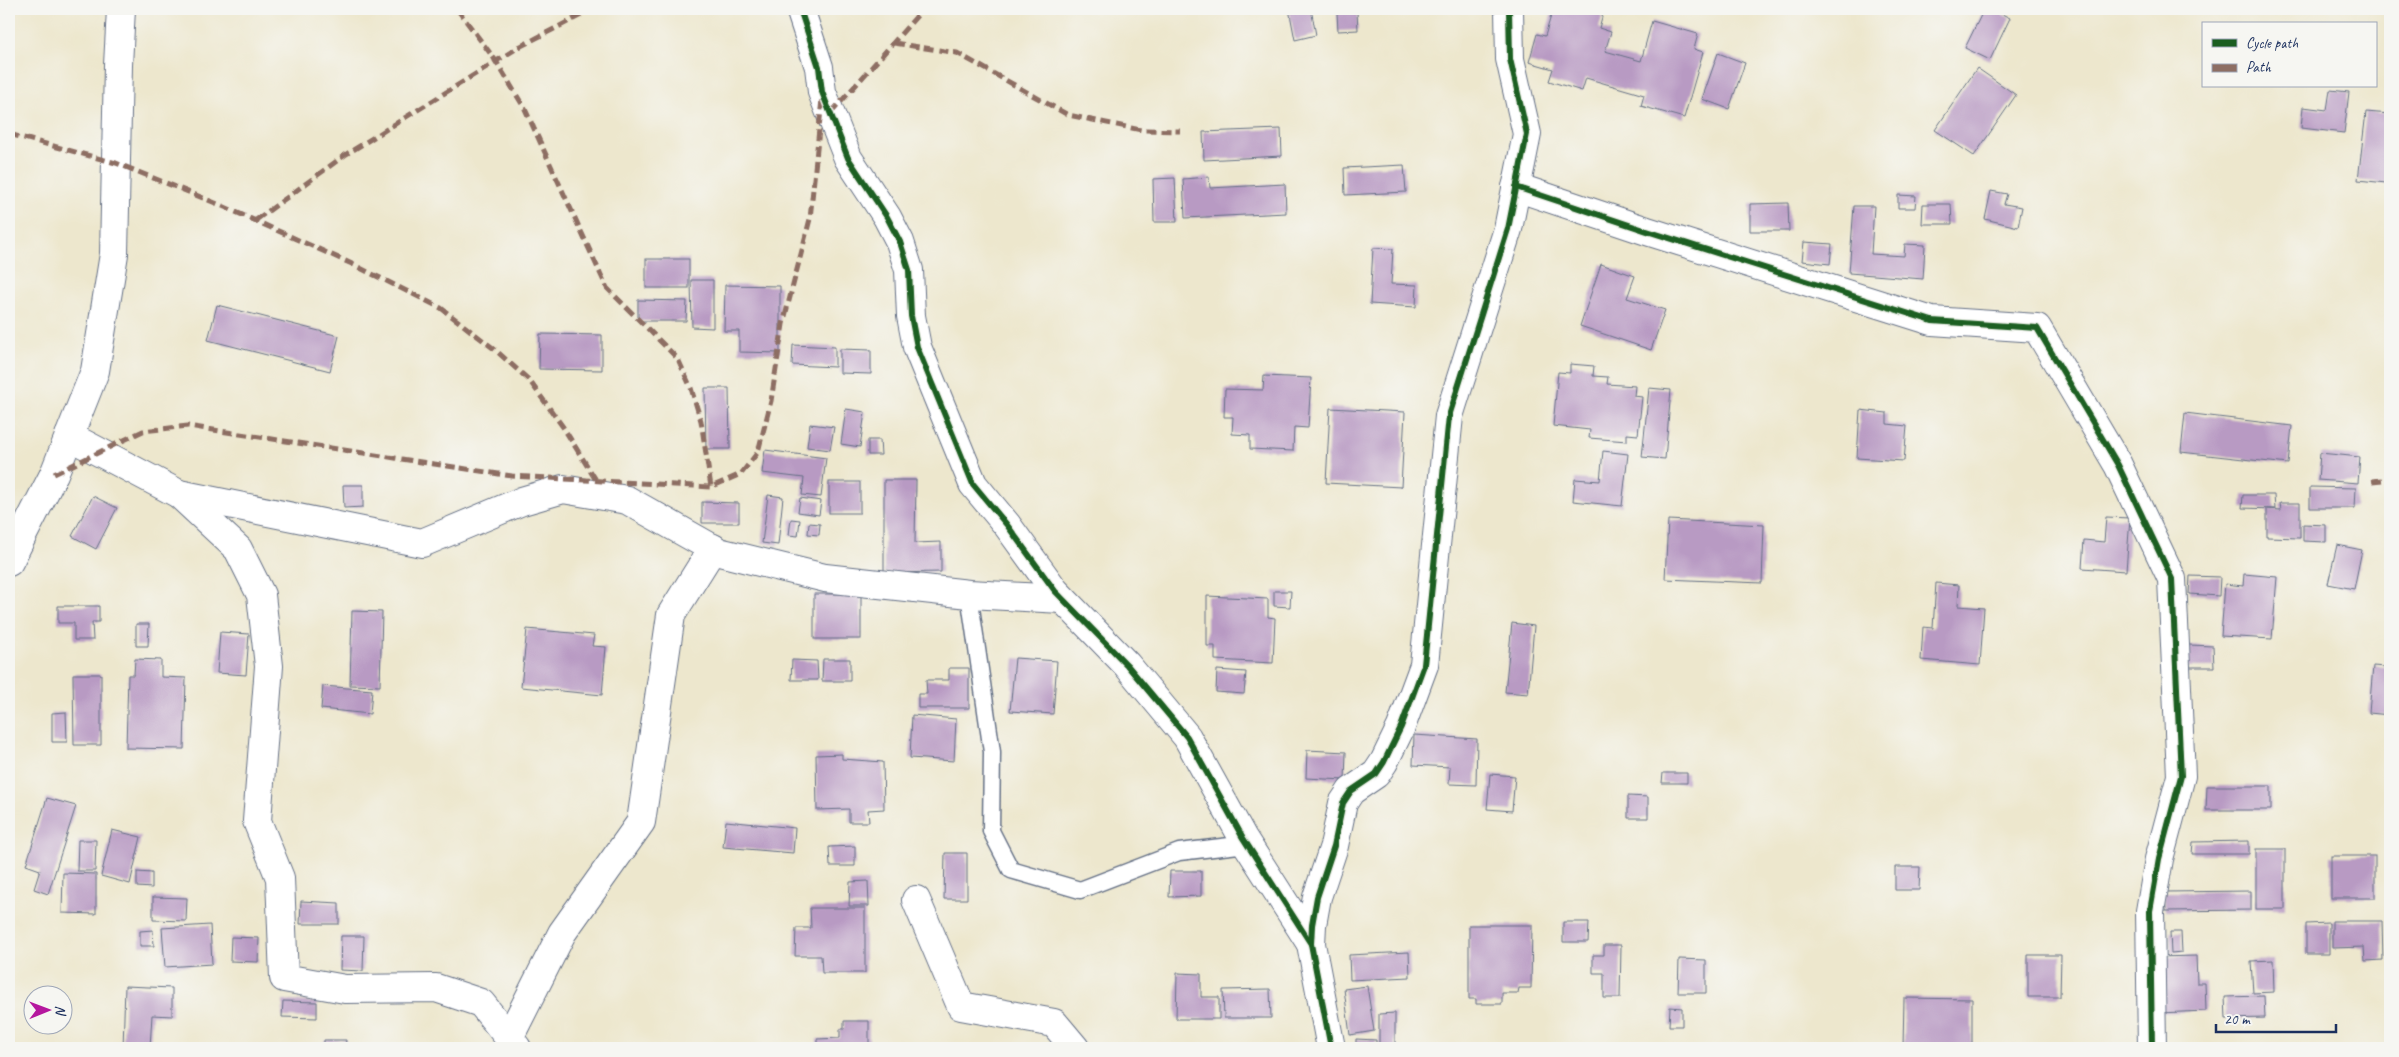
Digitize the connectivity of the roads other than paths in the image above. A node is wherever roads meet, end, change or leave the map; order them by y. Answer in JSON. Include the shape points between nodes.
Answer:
{"nodes":[{"id":1,"x":121,"y":9,"type":"edge"},
{"id":2,"x":800,"y":9,"type":"edge"},
{"id":3,"x":1509,"y":9,"type":"edge"},
{"id":4,"x":1516,"y":187,"type":"junction"},
{"id":5,"x":69,"y":436,"type":"junction"},
{"id":6,"x":179,"y":494,"type":"junction"},
{"id":7,"x":713,"y":548,"type":"junction"},
{"id":8,"x":9,"y":562,"type":"edge"},
{"id":9,"x":969,"y":594,"type":"junction"},
{"id":10,"x":1062,"y":599,"type":"junction"},
{"id":11,"x":1247,"y":844,"type":"junction"},
{"id":12,"x":916,"y":900,"type":"dead end"},
{"id":13,"x":1311,"y":944,"type":"junction"},
{"id":14,"x":513,"y":1043,"type":"edge"},
{"id":15,"x":1074,"y":1048,"type":"edge"},
{"id":16,"x":1331,"y":1048,"type":"edge"},
{"id":17,"x":2152,"y":1048,"type":"edge"}],
"edges":[{"from":1,"to":5,"type":"street","via":[[114,254],[95,371]]},
{"from":2,"to":10,"type":"street","via":[[819,67],[822,92],[848,158],[900,242],[909,270],[911,316],[917,347],[973,484]]},
{"from":3,"to":4,"type":"street","via":[[1510,59],[1526,134]]},
{"from":4,"to":13,"type":"street","via":[[1508,229],[1449,416],[1424,665],[1401,728],[1384,762],[1376,774],[1351,791],[1343,803],[1334,846],[1316,897]]},
{"from":4,"to":17,"type":"street","via":[[1932,321],[2037,328],[2118,465],[2172,579],[2180,776],[2150,911]]},
{"from":5,"to":6,"type":"street"},
{"from":5,"to":8,"type":"street","via":[[54,474]]},
{"from":6,"to":7,"type":"street","via":[[422,543],[522,501],[563,489],[627,500]]},
{"from":6,"to":14,"type":"street","via":[[238,550],[261,596],[269,666],[257,821],[280,878],[284,978],[345,989],[436,988],[481,1004]]},
{"from":7,"to":9,"type":"street","via":[[824,578]]},
{"from":7,"to":14,"type":"street","via":[[672,616],[641,822],[562,933]]},
{"from":9,"to":10,"type":"street"},
{"from":9,"to":11,"type":"lane","via":[[992,752],[991,831],[1010,870],[1080,890],[1179,852]]},
{"from":10,"to":11,"type":"street","via":[[1127,665],[1187,737]]},
{"from":11,"to":13,"type":"street"},
{"from":12,"to":15,"type":"street","via":[[961,1006],[1054,1023]]},
{"from":13,"to":16,"type":"street"}]}
